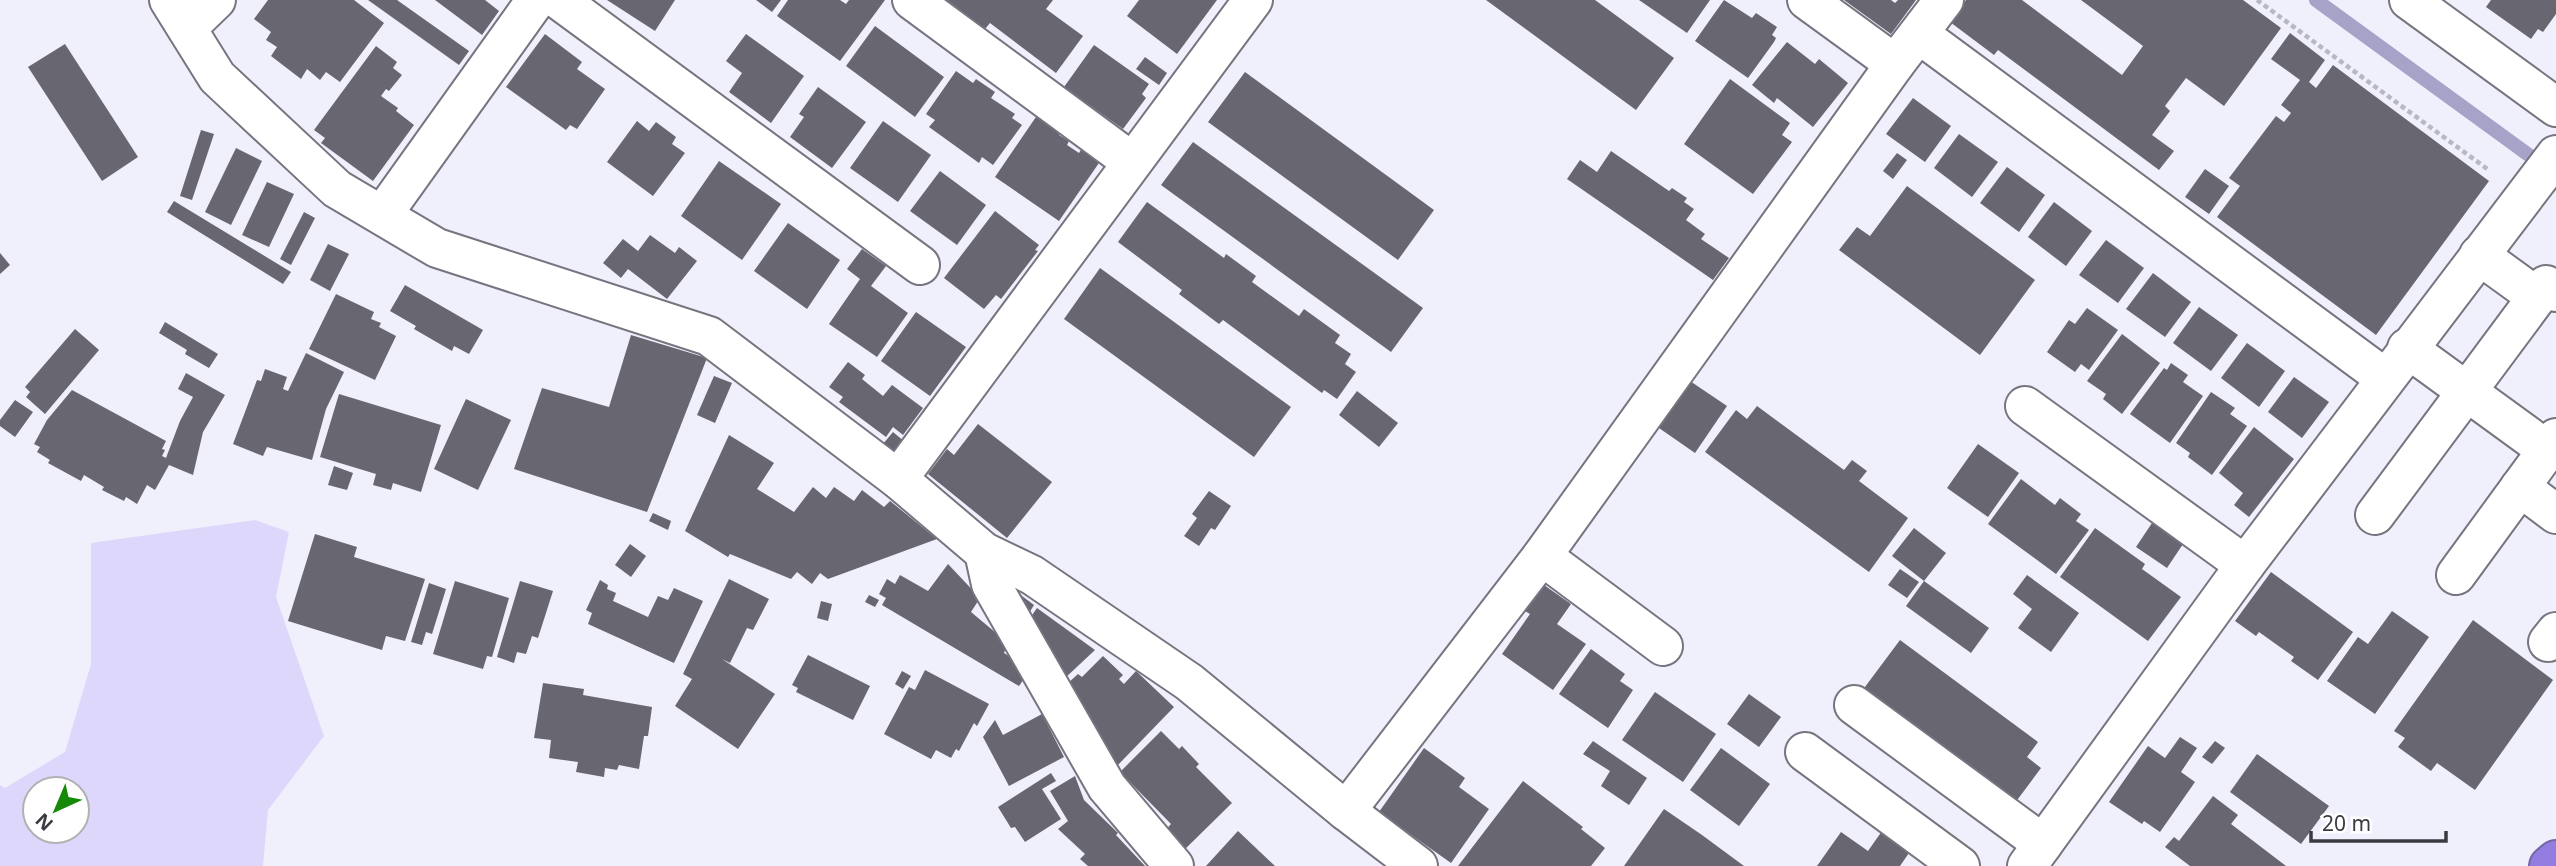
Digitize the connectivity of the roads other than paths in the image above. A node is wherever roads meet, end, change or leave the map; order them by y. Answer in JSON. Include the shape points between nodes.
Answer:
{"nodes":[{"id":1,"x":216,"y":0,"type":"edge"},
{"id":2,"x":536,"y":0,"type":"edge"},
{"id":3,"x":559,"y":0,"type":"edge"},
{"id":4,"x":912,"y":0,"type":"edge"},
{"id":5,"x":1253,"y":0,"type":"edge"},
{"id":6,"x":1807,"y":0,"type":"edge"},
{"id":7,"x":1944,"y":0,"type":"edge"},
{"id":8,"x":2409,"y":0,"type":"edge"},
{"id":9,"x":178,"y":14,"type":"edge"},
{"id":10,"x":1919,"y":34,"type":"junction"},
{"id":11,"x":1895,"y":64,"type":"junction"},
{"id":12,"x":2556,"y":107,"type":"edge"},
{"id":13,"x":2556,"y":155,"type":"edge"},
{"id":14,"x":1132,"y":162,"type":"junction"},
{"id":15,"x":383,"y":214,"type":"junction"},
{"id":16,"x":2479,"y":255,"type":"junction"},
{"id":17,"x":920,"y":265,"type":"dead end"},
{"id":18,"x":2546,"y":295,"type":"edge"},
{"id":19,"x":2396,"y":363,"type":"junction"},
{"id":20,"x":2467,"y":391,"type":"junction"},
{"id":21,"x":2025,"y":406,"type":"dead end"},
{"id":22,"x":2552,"y":444,"type":"edge"},
{"id":23,"x":898,"y":479,"type":"junction"},
{"id":24,"x":2520,"y":487,"type":"junction"},
{"id":25,"x":2556,"y":514,"type":"edge"},
{"id":26,"x":2375,"y":515,"type":"dead end"},
{"id":27,"x":984,"y":552,"type":"junction"},
{"id":28,"x":1542,"y":556,"type":"junction"},
{"id":29,"x":2245,"y":565,"type":"junction"},
{"id":30,"x":2456,"y":575,"type":"dead end"},
{"id":31,"x":1663,"y":646,"type":"dead end"},
{"id":32,"x":1854,"y":705,"type":"dead end"},
{"id":33,"x":1805,"y":752,"type":"dead end"},
{"id":34,"x":1346,"y":811,"type":"junction"},
{"id":35,"x":2035,"y":855,"type":"edge"},
{"id":36,"x":2556,"y":860,"type":"edge"},
{"id":37,"x":1174,"y":866,"type":"edge"},
{"id":38,"x":1418,"y":866,"type":"edge"},
{"id":39,"x":1960,"y":866,"type":"edge"},
{"id":40,"x":2549,"y":866,"type":"edge"}],
"edges":[{"from":1,"to":9,"type":"street"},
{"from":2,"to":15,"type":"street"},
{"from":3,"to":17,"type":"street"},
{"from":4,"to":14,"type":"street"},
{"from":5,"to":14,"type":"street"},
{"from":6,"to":11,"type":"street"},
{"from":7,"to":10,"type":"street"},
{"from":8,"to":12,"type":"street"},
{"from":9,"to":15,"type":"street","via":[[217,77],[337,189]]},
{"from":10,"to":11,"type":"street"},
{"from":10,"to":19,"type":"street"},
{"from":11,"to":28,"type":"street"},
{"from":13,"to":16,"type":"street"},
{"from":14,"to":23,"type":"street"},
{"from":15,"to":23,"type":"street","via":[[438,248],[709,336]]},
{"from":16,"to":18,"type":"street"},
{"from":16,"to":19,"type":"street"},
{"from":18,"to":20,"type":"street"},
{"from":19,"to":20,"type":"street"},
{"from":19,"to":29,"type":"street"},
{"from":20,"to":22,"type":"street"},
{"from":20,"to":26,"type":"street"},
{"from":21,"to":29,"type":"street"},
{"from":22,"to":24,"type":"street"},
{"from":23,"to":27,"type":"street"},
{"from":24,"to":25,"type":"street"},
{"from":24,"to":30,"type":"street"},
{"from":27,"to":34,"type":"street","via":[[1032,575],[1189,682]]},
{"from":27,"to":37,"type":"street","via":[[991,584],[1107,787]]},
{"from":28,"to":31,"type":"street"},
{"from":28,"to":34,"type":"street"},
{"from":29,"to":35,"type":"street"},
{"from":32,"to":35,"type":"street"},
{"from":33,"to":39,"type":"street"},
{"from":34,"to":38,"type":"street"},
{"from":36,"to":40,"type":"highway"}]}
